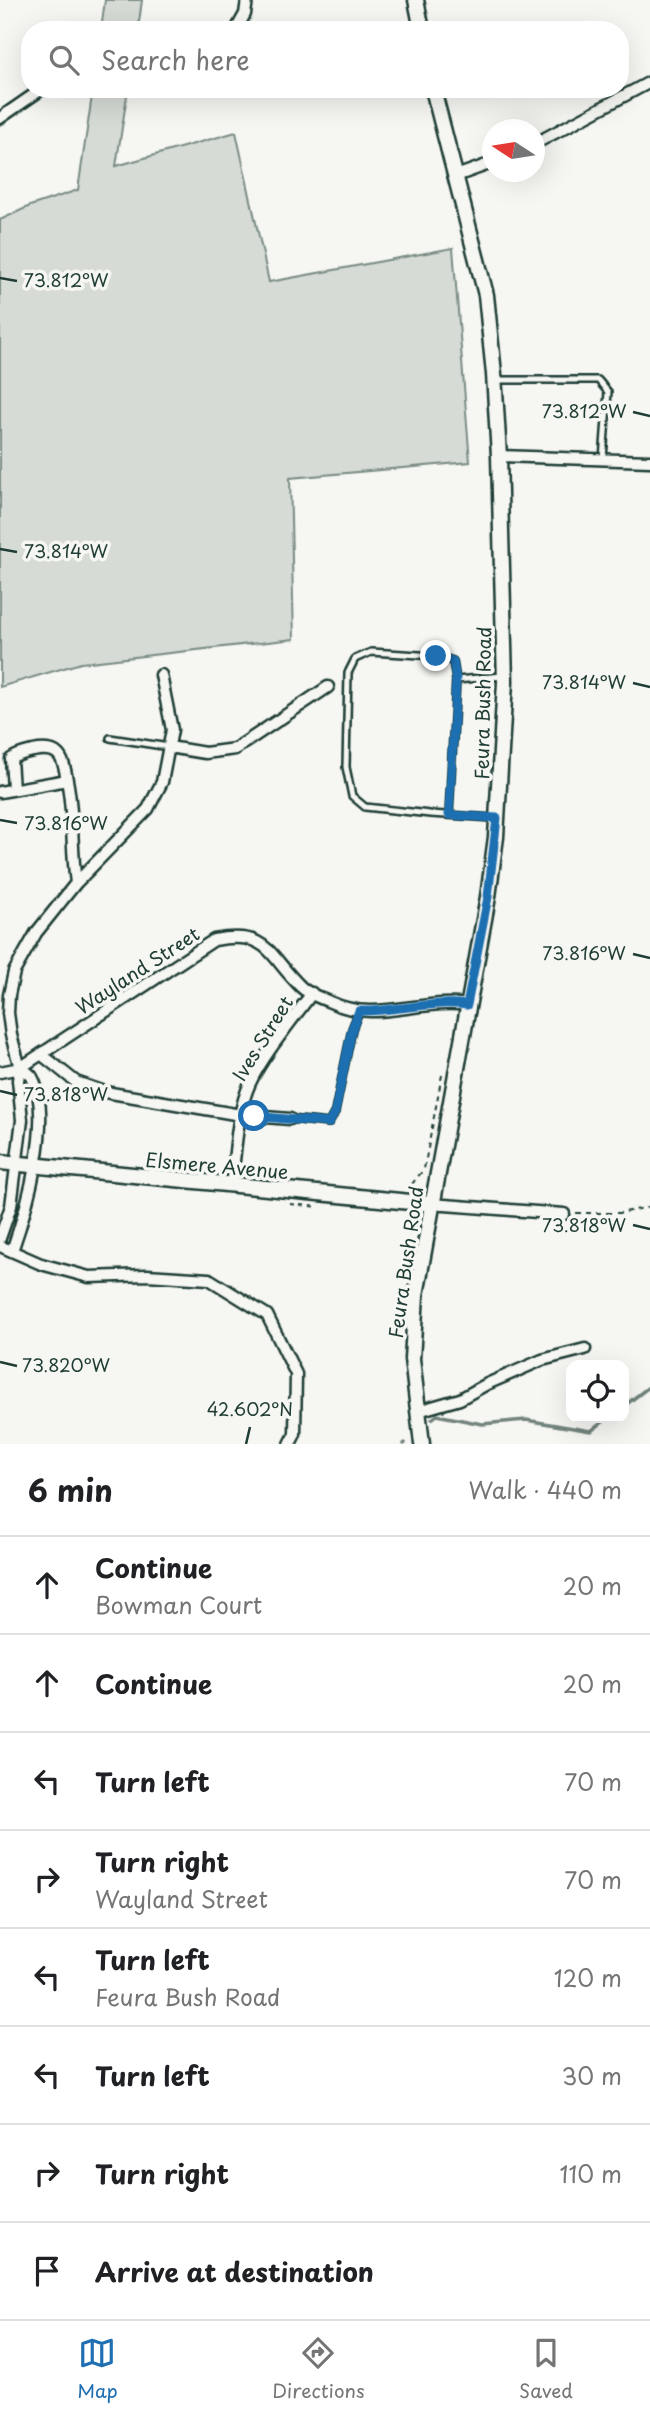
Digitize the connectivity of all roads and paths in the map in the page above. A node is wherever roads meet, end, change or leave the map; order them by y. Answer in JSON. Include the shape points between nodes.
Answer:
{"nodes":[{"id":1,"x":247,"y":0,"type":"edge"},
{"id":2,"x":416,"y":0,"type":"edge"},
{"id":3,"x":241,"y":21,"type":"edge"},
{"id":4,"x":420,"y":21,"type":"edge"},
{"id":5,"x":650,"y":82,"type":"edge"},
{"id":6,"x":629,"y":93,"type":"edge"},
{"id":7,"x":29,"y":98,"type":"edge"},
{"id":8,"x":435,"y":98,"type":"edge"},
{"id":9,"x":620,"y":98,"type":"edge"},
{"id":10,"x":0,"y":118,"type":"edge"},
{"id":11,"x":545,"y":138,"type":"edge"},
{"id":12,"x":482,"y":167,"type":"edge"},
{"id":13,"x":456,"y":176,"type":"junction"},
{"id":14,"x":494,"y":380,"type":"junction"},
{"id":15,"x":499,"y":456,"type":"junction"},
{"id":16,"x":603,"y":459,"type":"junction"},
{"id":17,"x":650,"y":461,"type":"edge"},
{"id":18,"x":161,"y":675,"type":"dead end"},
{"id":19,"x":505,"y":676,"type":"junction"},
{"id":20,"x":456,"y":680,"type":"junction"},
{"id":21,"x":328,"y":687,"type":"dead end"},
{"id":22,"x":110,"y":738,"type":"dead end"},
{"id":23,"x":169,"y":747,"type":"junction"},
{"id":24,"x":68,"y":780,"type":"junction"},
{"id":25,"x":13,"y":789,"type":"junction"},
{"id":26,"x":0,"y":792,"type":"edge"},
{"id":27,"x":449,"y":815,"type":"junction"},
{"id":28,"x":497,"y":818,"type":"junction"},
{"id":29,"x":76,"y":883,"type":"junction"},
{"id":30,"x":312,"y":993,"type":"junction"},
{"id":31,"x":4,"y":994,"type":"edge"},
{"id":32,"x":467,"y":1005,"type":"junction"},
{"id":33,"x":359,"y":1011,"type":"junction"},
{"id":34,"x":41,"y":1054,"type":"junction"},
{"id":35,"x":444,"y":1064,"type":"dead end"},
{"id":36,"x":20,"y":1068,"type":"junction"},
{"id":37,"x":0,"y":1072,"type":"edge"},
{"id":38,"x":241,"y":1115,"type":"junction"},
{"id":39,"x":290,"y":1119,"type":"joint"},
{"id":40,"x":0,"y":1162,"type":"edge"},
{"id":41,"x":16,"y":1164,"type":"junction"},
{"id":42,"x":34,"y":1167,"type":"junction"},
{"id":43,"x":412,"y":1184,"type":"dead end"},
{"id":44,"x":231,"y":1185,"type":"junction"},
{"id":45,"x":431,"y":1204,"type":"junction"},
{"id":46,"x":650,"y":1207,"type":"edge"},
{"id":47,"x":564,"y":1213,"type":"joint"},
{"id":48,"x":0,"y":1238,"type":"edge"},
{"id":49,"x":0,"y":1245,"type":"edge"},
{"id":50,"x":12,"y":1251,"type":"junction"},
{"id":51,"x":585,"y":1349,"type":"dead end"},
{"id":52,"x":418,"y":1411,"type":"junction"},
{"id":53,"x":290,"y":1444,"type":"edge"},
{"id":54,"x":422,"y":1444,"type":"edge"}],
"edges":[{"from":1,"to":3,"type":"street"},
{"from":2,"to":4,"type":"main road"},
{"from":5,"to":6,"type":"street"},
{"from":7,"to":10,"type":"street"},
{"from":8,"to":13,"type":"main road","name":"Feura Bush Road"},
{"from":9,"to":11,"type":"street"},
{"from":12,"to":13,"type":"street"},
{"from":13,"to":14,"type":"main road","name":"Feura Bush Road","via":[[486,295]]},
{"from":14,"to":15,"type":"main road","name":"Feura Bush Road"},
{"from":14,"to":16,"type":"lane","via":[[598,380],[608,392]]},
{"from":15,"to":16,"type":"street"},
{"from":15,"to":19,"type":"main road","name":"Feura Bush Road"},
{"from":16,"to":17,"type":"street"},
{"from":18,"to":23,"type":"street","via":[[172,730]]},
{"from":19,"to":20,"type":"lane"},
{"from":19,"to":28,"type":"main road","name":"Feura Bush Road"},
{"from":20,"to":27,"type":"lane"},
{"from":20,"to":27,"type":"lane","via":[[453,661],[436,656],[371,652],[355,659],[348,673],[346,767],[352,796],[365,807]]},
{"from":21,"to":23,"type":"street","via":[[235,749],[205,753]]},
{"from":22,"to":23,"type":"lane"},
{"from":23,"to":29,"type":"street","via":[[162,782],[148,808]]},
{"from":24,"to":25,"type":"street"},
{"from":24,"to":25,"type":"street","via":[[59,754],[40,750],[11,759]]},
{"from":24,"to":29,"type":"street"},
{"from":25,"to":26,"type":"street"},
{"from":27,"to":28,"type":"lane"},
{"from":28,"to":32,"type":"main road","name":"Feura Bush Road","via":[[488,897]]},
{"from":29,"to":31,"type":"street","via":[[22,954]]},
{"from":30,"to":33,"type":"street","name":"Wayland Street"},
{"from":30,"to":34,"type":"street","name":"Wayland Street","via":[[253,939],[214,940]]},
{"from":30,"to":38,"type":"street","name":"Ives Street","via":[[250,1083]]},
{"from":31,"to":36,"type":"street"},
{"from":32,"to":33,"type":"street","name":"Wayland Street","via":[[435,1003],[385,1012]]},
{"from":32,"to":45,"type":"main road","name":"Feura Bush Road"},
{"from":33,"to":39,"type":"lane","via":[[329,1123]]},
{"from":34,"to":36,"type":"street","name":"Wayland Street"},
{"from":34,"to":38,"type":"street","via":[[76,1082],[105,1092]]},
{"from":35,"to":43,"type":"path","via":[[424,1169]]},
{"from":36,"to":37,"type":"street"},
{"from":36,"to":41,"type":"street","via":[[22,1120]]},
{"from":36,"to":42,"type":"street","via":[[31,1074],[40,1108]]},
{"from":38,"to":39,"type":"street"},
{"from":38,"to":44,"type":"street","name":"Ives Street"},
{"from":40,"to":41,"type":"main road","name":"Elsmere Avenue"},
{"from":41,"to":42,"type":"main road","name":"Elsmere Avenue"},
{"from":41,"to":48,"type":"street","via":[[11,1206]]},
{"from":42,"to":44,"type":"main road","name":"Elsmere Avenue"},
{"from":42,"to":50,"type":"street"},
{"from":44,"to":45,"type":"main road","name":"Elsmere Avenue"},
{"from":45,"to":47,"type":"street"},
{"from":45,"to":52,"type":"main road","name":"Feura Bush Road","via":[[416,1295],[412,1359]]},
{"from":46,"to":47,"type":"path","via":[[619,1213]]},
{"from":49,"to":50,"type":"street"},
{"from":50,"to":53,"type":"street","via":[[89,1276],[209,1279],[267,1315],[296,1374],[295,1434]]},
{"from":51,"to":52,"type":"street","via":[[542,1360],[445,1405]]},
{"from":52,"to":54,"type":"main road","name":"Feura Bush Road"}]}
